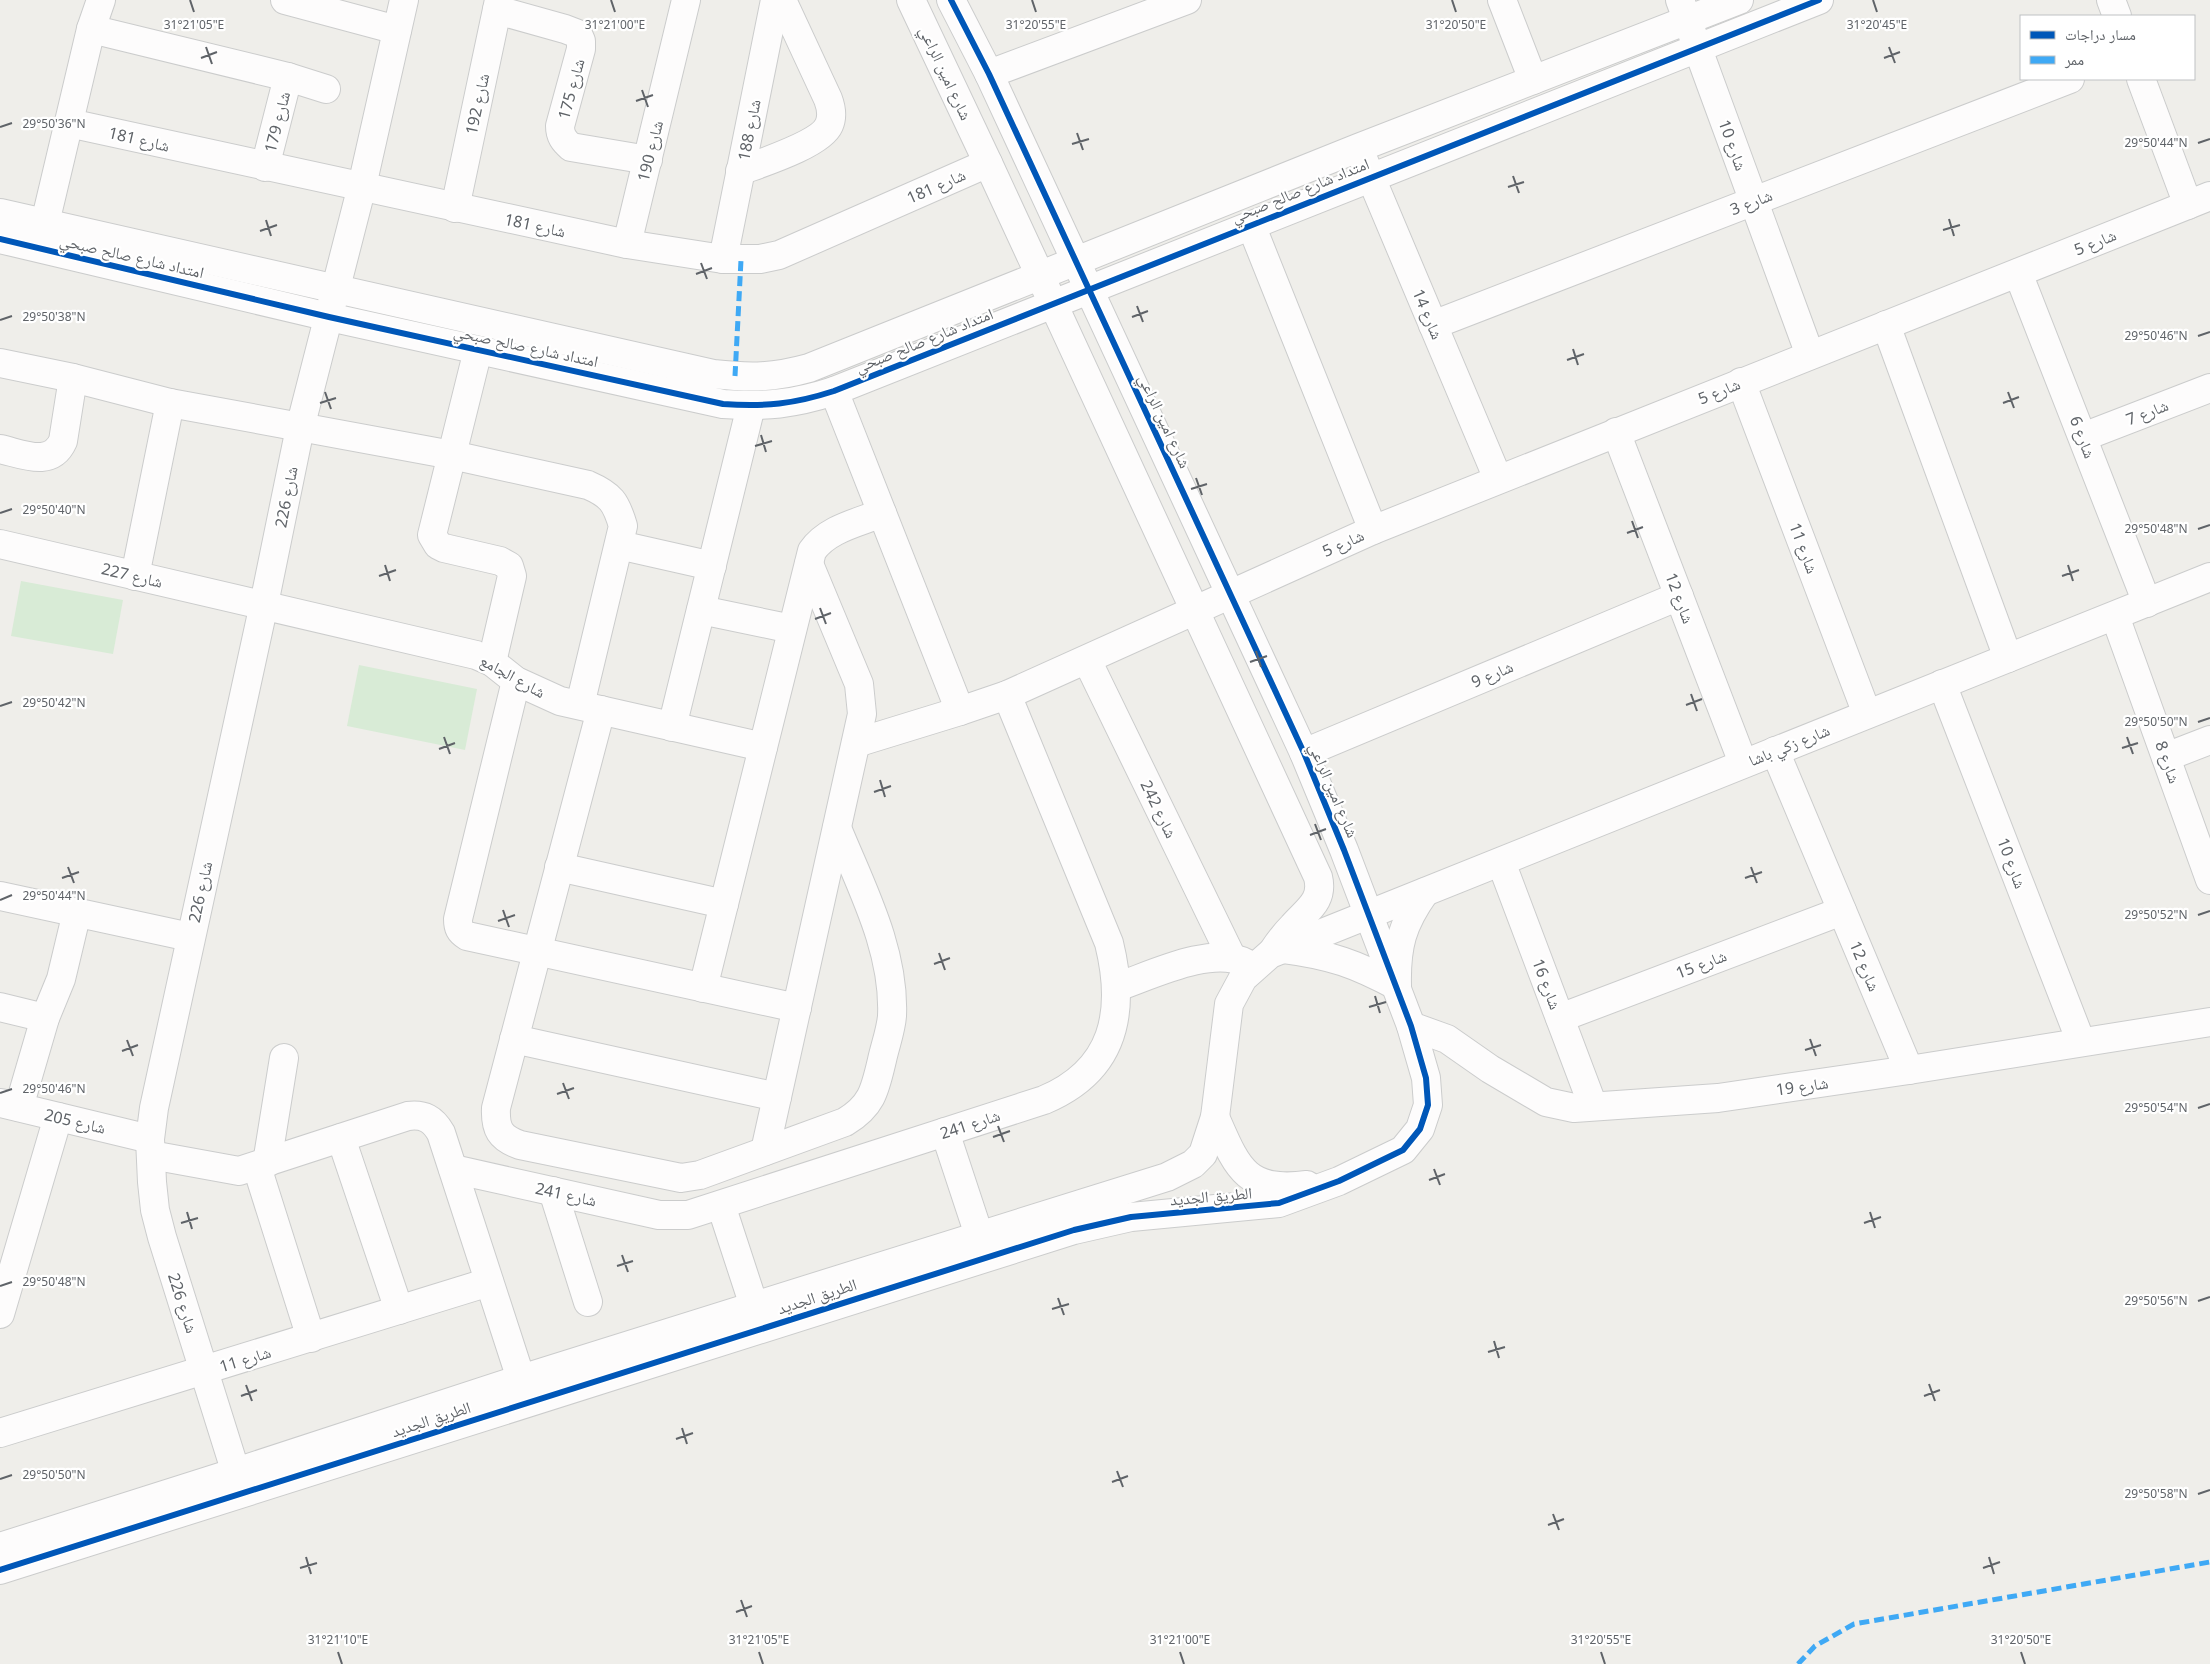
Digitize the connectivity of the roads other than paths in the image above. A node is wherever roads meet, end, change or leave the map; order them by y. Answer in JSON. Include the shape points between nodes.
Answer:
{"nodes":[{"id":1,"x":100,"y":0,"type":"edge"},
{"id":2,"x":285,"y":0,"type":"edge"},
{"id":3,"x":404,"y":0,"type":"edge"},
{"id":4,"x":686,"y":0,"type":"edge"},
{"id":5,"x":774,"y":0,"type":"edge"},
{"id":6,"x":782,"y":0,"type":"edge"},
{"id":7,"x":911,"y":0,"type":"edge"},
{"id":8,"x":951,"y":0,"type":"edge"},
{"id":9,"x":1187,"y":0,"type":"edge"},
{"id":10,"x":1502,"y":0,"type":"edge"},
{"id":11,"x":1739,"y":0,"type":"edge"},
{"id":12,"x":1819,"y":0,"type":"edge"},
{"id":13,"x":2111,"y":0,"type":"edge"},
{"id":14,"x":498,"y":5,"type":"edge"},
{"id":15,"x":1684,"y":10,"type":"edge"},
{"id":16,"x":2117,"y":15,"type":"edge"},
{"id":17,"x":91,"y":29,"type":"junction"},
{"id":18,"x":397,"y":30,"type":"junction"},
{"id":19,"x":1698,"y":48,"type":"junction"},
{"id":20,"x":989,"y":74,"type":"junction"},
{"id":21,"x":288,"y":77,"type":"junction"},
{"id":22,"x":1533,"y":80,"type":"junction"},
{"id":23,"x":2067,"y":80,"type":"edge"},
{"id":24,"x":2141,"y":80,"type":"edge"},
{"id":25,"x":326,"y":89,"type":"dead end"},
{"id":26,"x":68,"y":123,"type":"junction"},
{"id":27,"x":1358,"y":148,"type":"junction"},
{"id":28,"x":648,"y":160,"type":"junction"},
{"id":29,"x":988,"y":163,"type":"junction"},
{"id":30,"x":265,"y":167,"type":"junction"},
{"id":31,"x":740,"y":171,"type":"junction"},
{"id":32,"x":1370,"y":177,"type":"junction"},
{"id":33,"x":362,"y":186,"type":"junction"},
{"id":34,"x":1753,"y":201,"type":"junction"},
{"id":35,"x":2199,"y":201,"type":"edge"},
{"id":36,"x":455,"y":208,"type":"junction"},
{"id":37,"x":0,"y":213,"type":"edge"},
{"id":38,"x":44,"y":223,"type":"junction"},
{"id":39,"x":1250,"y":225,"type":"junction"},
{"id":40,"x":0,"y":239,"type":"edge"},
{"id":41,"x":627,"y":244,"type":"junction"},
{"id":42,"x":723,"y":260,"type":"junction"},
{"id":43,"x":1075,"y":263,"type":"junction"},
{"id":44,"x":2018,"y":273,"type":"junction"},
{"id":45,"x":1041,"y":277,"type":"junction"},
{"id":46,"x":336,"y":288,"type":"junction"},
{"id":47,"x":1088,"y":289,"type":"junction"},
{"id":48,"x":1053,"y":304,"type":"junction"},
{"id":49,"x":328,"y":317,"type":"junction"},
{"id":50,"x":1433,"y":325,"type":"junction"},
{"id":51,"x":1886,"y":325,"type":"junction"},
{"id":52,"x":478,"y":350,"type":"junction"},
{"id":53,"x":1810,"y":355,"type":"junction"},
{"id":54,"x":0,"y":362,"type":"edge"},
{"id":55,"x":73,"y":378,"type":"junction"},
{"id":56,"x":1741,"y":382,"type":"junction"},
{"id":57,"x":2210,"y":388,"type":"edge"},
{"id":58,"x":834,"y":391,"type":"junction"},
{"id":59,"x":170,"y":403,"type":"junction"},
{"id":60,"x":751,"y":406,"type":"junction"},
{"id":61,"x":300,"y":428,"type":"junction"},
{"id":62,"x":1616,"y":432,"type":"junction"},
{"id":63,"x":2083,"y":437,"type":"junction"},
{"id":64,"x":0,"y":449,"type":"edge"},
{"id":65,"x":452,"y":455,"type":"junction"},
{"id":66,"x":1498,"y":479,"type":"junction"},
{"id":67,"x":882,"y":513,"type":"junction"},
{"id":68,"x":1373,"y":530,"type":"junction"},
{"id":69,"x":0,"y":544,"type":"edge"},
{"id":70,"x":619,"y":545,"type":"junction"},
{"id":71,"x":809,"y":564,"type":"junction"},
{"id":72,"x":712,"y":566,"type":"junction"},
{"id":73,"x":135,"y":576,"type":"junction"},
{"id":74,"x":2210,"y":577,"type":"edge"},
{"id":75,"x":1231,"y":593,"type":"junction"},
{"id":76,"x":1679,"y":596,"type":"junction"},
{"id":77,"x":2147,"y":603,"type":"junction"},
{"id":78,"x":264,"y":604,"type":"junction"},
{"id":79,"x":1194,"y":609,"type":"junction"},
{"id":80,"x":701,"y":610,"type":"junction"},
{"id":81,"x":2115,"y":616,"type":"junction"},
{"id":82,"x":792,"y":629,"type":"junction"},
{"id":83,"x":2008,"y":658,"type":"junction"},
{"id":84,"x":1087,"y":660,"type":"junction"},
{"id":85,"x":492,"y":662,"type":"junction"},
{"id":86,"x":516,"y":681,"type":"junction"},
{"id":87,"x":1942,"y":684,"type":"junction"},
{"id":88,"x":1007,"y":695,"type":"junction"},
{"id":89,"x":591,"y":708,"type":"junction"},
{"id":90,"x":960,"y":712,"type":"junction"},
{"id":91,"x":1867,"y":714,"type":"junction"},
{"id":92,"x":672,"y":727,"type":"junction"},
{"id":93,"x":2210,"y":740,"type":"edge"},
{"id":94,"x":856,"y":743,"type":"junction"},
{"id":95,"x":763,"y":747,"type":"junction"},
{"id":96,"x":1775,"y":751,"type":"junction"},
{"id":97,"x":1304,"y":753,"type":"junction"},
{"id":98,"x":2166,"y":757,"type":"junction"},
{"id":99,"x":1743,"y":763,"type":"junction"},
{"id":100,"x":837,"y":828,"type":"junction"},
{"id":101,"x":1501,"y":862,"type":"junction"},
{"id":102,"x":559,"y":867,"type":"junction"},
{"id":103,"x":2210,"y":880,"type":"edge"},
{"id":104,"x":1425,"y":892,"type":"junction"},
{"id":105,"x":0,"y":896,"type":"edge"},
{"id":106,"x":724,"y":904,"type":"junction"},
{"id":107,"x":1842,"y":911,"type":"junction"},
{"id":108,"x":77,"y":912,"type":"junction"},
{"id":109,"x":1369,"y":913,"type":"junction"},
{"id":110,"x":190,"y":937,"type":"junction"},
{"id":111,"x":537,"y":952,"type":"junction"},
{"id":112,"x":1260,"y":957,"type":"junction"},
{"id":113,"x":1397,"y":986,"type":"junction"},
{"id":114,"x":1117,"y":987,"type":"junction"},
{"id":115,"x":703,"y":988,"type":"junction"},
{"id":116,"x":0,"y":1007,"type":"edge"},
{"id":117,"x":797,"y":1008,"type":"junction"},
{"id":118,"x":44,"y":1018,"type":"junction"},
{"id":119,"x":1560,"y":1018,"type":"junction"},
{"id":120,"x":2210,"y":1022,"type":"edge"},
{"id":121,"x":1411,"y":1026,"type":"junction"},
{"id":122,"x":514,"y":1039,"type":"junction"},
{"id":123,"x":2081,"y":1042,"type":"junction"},
{"id":124,"x":284,"y":1058,"type":"dead end"},
{"id":125,"x":1909,"y":1070,"type":"junction"},
{"id":126,"x":777,"y":1097,"type":"junction"},
{"id":127,"x":9,"y":1105,"type":"edge"},
{"id":128,"x":1592,"y":1106,"type":"junction"},
{"id":129,"x":58,"y":1117,"type":"junction"},
{"id":130,"x":1215,"y":1117,"type":"junction"},
{"id":131,"x":945,"y":1132,"type":"junction"},
{"id":132,"x":341,"y":1138,"type":"junction"},
{"id":133,"x":151,"y":1147,"type":"junction"},
{"id":134,"x":765,"y":1151,"type":"junction"},
{"id":135,"x":262,"y":1165,"type":"junction"},
{"id":136,"x":453,"y":1169,"type":"junction"},
{"id":137,"x":1338,"y":1181,"type":"junction"},
{"id":138,"x":553,"y":1191,"type":"junction"},
{"id":139,"x":721,"y":1205,"type":"junction"},
{"id":140,"x":979,"y":1235,"type":"junction"},
{"id":141,"x":489,"y":1282,"type":"junction"},
{"id":142,"x":588,"y":1302,"type":"dead end"},
{"id":143,"x":754,"y":1306,"type":"junction"},
{"id":144,"x":399,"y":1310,"type":"junction"},
{"id":145,"x":0,"y":1314,"type":"edge"},
{"id":146,"x":311,"y":1338,"type":"junction"},
{"id":147,"x":204,"y":1372,"type":"junction"},
{"id":148,"x":521,"y":1379,"type":"junction"},
{"id":149,"x":0,"y":1433,"type":"edge"},
{"id":150,"x":239,"y":1483,"type":"junction"},
{"id":151,"x":0,"y":1547,"type":"edge"},
{"id":152,"x":0,"y":1570,"type":"edge"}],
"edges":[{"from":1,"to":17,"type":"street"},
{"from":2,"to":18,"type":"street"},
{"from":3,"to":18,"type":"street","name":"شارع 226"},
{"from":4,"to":28,"type":"street","name":"شارع 190"},
{"from":5,"to":31,"type":"street","name":"شارع 188"},
{"from":6,"to":31,"type":"street","via":[[828,99],[832,111],[830,124],[811,142]]},
{"from":7,"to":29,"type":"street","name":"شارع امين الراعي"},
{"from":8,"to":20,"type":"street","name":"شارع امين الراعي"},
{"from":9,"to":20,"type":"street"},
{"from":10,"to":22,"type":"street"},
{"from":11,"to":15,"type":"street","name":"امتداد شارع صالح صبحي"},
{"from":12,"to":19,"type":"street","name":"امتداد شارع صالح صبحي"},
{"from":13,"to":16,"type":"street"},
{"from":14,"to":28,"type":"street","name":"شارع 175","via":[[565,28],[578,34],[582,41],[560,126],[565,142],[571,147]]},
{"from":14,"to":36,"type":"street","name":"شارع 192"},
{"from":15,"to":19,"type":"street","name":"شارع 10"},
{"from":15,"to":22,"type":"street","name":"امتداد شارع صالح صبحي"},
{"from":17,"to":21,"type":"street","name":"شارع 179"},
{"from":17,"to":26,"type":"street"},
{"from":18,"to":33,"type":"street","name":"شارع 226"},
{"from":19,"to":32,"type":"street","name":"امتداد شارع صالح صبحي"},
{"from":19,"to":34,"type":"street","name":"شارع 10"},
{"from":20,"to":43,"type":"street","name":"شارع امين الراعي"},
{"from":21,"to":25,"type":"street","name":"شارع 179"},
{"from":21,"to":30,"type":"street","name":"شارع 179"},
{"from":22,"to":27,"type":"street","name":"امتداد شارع صالح صبحي"},
{"from":23,"to":34,"type":"street","name":"شارع 3"},
{"from":24,"to":35,"type":"street"},
{"from":26,"to":30,"type":"street","name":"شارع 181"},
{"from":26,"to":38,"type":"street"},
{"from":27,"to":32,"type":"street","name":"شارع 14"},
{"from":27,"to":43,"type":"street","name":"امتداد شارع صالح صبحي"},
{"from":28,"to":41,"type":"street","name":"شارع 190"},
{"from":29,"to":42,"type":"street","name":"شارع 181","via":[[779,255]]},
{"from":29,"to":45,"type":"street","name":"شارع امين الراعي"},
{"from":30,"to":33,"type":"street","name":"شارع 181"},
{"from":31,"to":42,"type":"street","name":"شارع 188"},
{"from":32,"to":39,"type":"street","name":"امتداد شارع صالح صبحي"},
{"from":32,"to":50,"type":"street","name":"شارع 14"},
{"from":33,"to":36,"type":"street","name":"شارع 181"},
{"from":33,"to":46,"type":"street","name":"شارع 226"},
{"from":34,"to":50,"type":"street","name":"شارع 3"},
{"from":34,"to":53,"type":"street","name":"شارع 10"},
{"from":35,"to":44,"type":"street","name":"شارع 5"},
{"from":36,"to":41,"type":"street","name":"شارع 181"},
{"from":37,"to":38,"type":"street","name":"امتداد شارع صالح صبحي"},
{"from":38,"to":46,"type":"street","name":"امتداد شارع صالح صبحي"},
{"from":39,"to":47,"type":"street","name":"امتداد شارع صالح صبحي"},
{"from":39,"to":68,"type":"street"},
{"from":40,"to":49,"type":"street","name":"امتداد شارع صالح صبحي"},
{"from":41,"to":42,"type":"street","name":"شارع 181"},
{"from":43,"to":45,"type":"street","name":"امتداد شارع صالح صبحي"},
{"from":43,"to":47,"type":"street","name":"شارع امين الراعي"},
{"from":44,"to":51,"type":"street","name":"شارع 5"},
{"from":44,"to":63,"type":"street","name":"شارع 6"},
{"from":45,"to":46,"type":"street","name":"امتداد شارع صالح صبحي","via":[[809,368],[779,376],[754,378],[714,374]]},
{"from":45,"to":48,"type":"street","name":"شارع امين الراعي"},
{"from":46,"to":49,"type":"street","name":"شارع 226"},
{"from":47,"to":48,"type":"street","name":"امتداد شارع صالح صبحي"},
{"from":47,"to":75,"type":"street","name":"شارع امين الراعي"},
{"from":48,"to":58,"type":"street","name":"امتداد شارع صالح صبحي"},
{"from":48,"to":79,"type":"street","name":"شارع امين الراعي"},
{"from":49,"to":52,"type":"street","name":"امتداد شارع صالح صبحي"},
{"from":49,"to":61,"type":"street","name":"شارع 226"},
{"from":50,"to":66,"type":"street","name":"شارع 14"},
{"from":51,"to":53,"type":"street","name":"شارع 5"},
{"from":51,"to":83,"type":"street"},
{"from":52,"to":60,"type":"street","name":"امتداد شارع صالح صبحي","via":[[723,404]]},
{"from":52,"to":65,"type":"street"},
{"from":53,"to":56,"type":"street","name":"شارع 5"},
{"from":54,"to":55,"type":"street"},
{"from":55,"to":59,"type":"street"},
{"from":55,"to":64,"type":"street","via":[[63,441],[53,455],[44,458]]},
{"from":56,"to":62,"type":"street","name":"شارع 5"},
{"from":56,"to":91,"type":"street","name":"شارع 11"},
{"from":57,"to":63,"type":"street","name":"شارع 7"},
{"from":58,"to":60,"type":"street","name":"امتداد شارع صالح صبحي","via":[[792,403]]},
{"from":58,"to":67,"type":"street"},
{"from":59,"to":61,"type":"street"},
{"from":59,"to":73,"type":"street"},
{"from":60,"to":72,"type":"street"},
{"from":61,"to":65,"type":"street"},
{"from":61,"to":78,"type":"street","name":"شارع 226"},
{"from":62,"to":66,"type":"street","name":"شارع 5"},
{"from":62,"to":76,"type":"street","name":"شارع 12"},
{"from":63,"to":77,"type":"street","name":"شارع 6"},
{"from":65,"to":70,"type":"street","via":[[588,485],[606,493],[618,508],[623,526]]},
{"from":65,"to":85,"type":"street","via":[[433,528],[434,540],[444,548],[506,562],[512,571]]},
{"from":66,"to":68,"type":"street","name":"شارع 5"},
{"from":67,"to":71,"type":"street","via":[[829,534],[812,551]]},
{"from":67,"to":90,"type":"street"},
{"from":68,"to":75,"type":"street","name":"شارع 5"},
{"from":69,"to":73,"type":"street","name":"شارع 227"},
{"from":70,"to":72,"type":"street"},
{"from":70,"to":89,"type":"street"},
{"from":71,"to":82,"type":"street"},
{"from":71,"to":94,"type":"street","via":[[858,684],[862,714]]},
{"from":72,"to":80,"type":"street"},
{"from":73,"to":78,"type":"street","name":"شارع 227"},
{"from":74,"to":77,"type":"street","name":"شارع زكي باشا"},
{"from":75,"to":79,"type":"street","name":"شارع 5"},
{"from":75,"to":97,"type":"street","name":"شارع امين الراعي"},
{"from":76,"to":97,"type":"street","name":"شارع 9"},
{"from":76,"to":99,"type":"street","name":"شارع 12"},
{"from":77,"to":81,"type":"street","name":"شارع زكي باشا"},
{"from":78,"to":85,"type":"street","name":"شارع الجامع","via":[[476,655]]},
{"from":78,"to":110,"type":"street","name":"شارع 226"},
{"from":79,"to":84,"type":"street","name":"شارع 5"},
{"from":79,"to":112,"type":"street","name":"شارع امين الراعي","via":[[1318,877],[1320,891],[1314,905]]},
{"from":80,"to":82,"type":"street"},
{"from":80,"to":92,"type":"street"},
{"from":81,"to":83,"type":"street","name":"شارع زكي باشا"},
{"from":81,"to":98,"type":"street","name":"شارع 8"},
{"from":82,"to":95,"type":"street"},
{"from":83,"to":87,"type":"street","name":"شارع زكي باشا"},
{"from":84,"to":88,"type":"street","name":"شارع 5"},
{"from":84,"to":112,"type":"street","name":"شارع 242"},
{"from":85,"to":86,"type":"street","name":"شارع الجامع"},
{"from":86,"to":89,"type":"street","name":"شارع الجامع","via":[[560,701]]},
{"from":86,"to":111,"type":"street","via":[[458,926],[467,936]]},
{"from":87,"to":91,"type":"street","name":"شارع زكي باشا"},
{"from":87,"to":123,"type":"street","name":"شارع 10"},
{"from":88,"to":90,"type":"street","name":"شارع 5"},
{"from":88,"to":114,"type":"street","name":"شارع 241","via":[[1109,943]]},
{"from":89,"to":92,"type":"street","name":"شارع الجامع"},
{"from":89,"to":102,"type":"street"},
{"from":90,"to":94,"type":"street","name":"شارع 5"},
{"from":91,"to":96,"type":"street","name":"شارع زكي باشا"},
{"from":92,"to":95,"type":"street","name":"شارع الجامع"},
{"from":93,"to":98,"type":"street"},
{"from":94,"to":100,"type":"street"},
{"from":95,"to":106,"type":"street"},
{"from":96,"to":99,"type":"street","name":"شارع زكي باشا"},
{"from":96,"to":107,"type":"street","name":"شارع 12"},
{"from":97,"to":109,"type":"street","name":"شارع امين الراعي"},
{"from":98,"to":103,"type":"street","name":"شارع 8"},
{"from":99,"to":101,"type":"street","name":"شارع زكي باشا"},
{"from":100,"to":117,"type":"street"},
{"from":100,"to":134,"type":"street","via":[[888,961],[892,1018],[876,1085],[870,1101],[859,1114]]},
{"from":101,"to":104,"type":"street","name":"شارع زكي باشا"},
{"from":101,"to":119,"type":"street","name":"شارع 16"},
{"from":102,"to":106,"type":"street"},
{"from":102,"to":111,"type":"street"},
{"from":104,"to":109,"type":"street","name":"شارع زكي باشا"},
{"from":104,"to":113,"type":"street","via":[[1410,912],[1400,936],[1396,960]]},
{"from":105,"to":108,"type":"street"},
{"from":106,"to":115,"type":"street"},
{"from":107,"to":119,"type":"street","name":"شارع 15"},
{"from":107,"to":125,"type":"street","name":"شارع 12"},
{"from":108,"to":110,"type":"street"},
{"from":108,"to":118,"type":"street","via":[[61,979]]},
{"from":109,"to":112,"type":"street"},
{"from":109,"to":113,"type":"street","name":"الطريق الجديد"},
{"from":110,"to":133,"type":"street","name":"شارع 226","via":[[154,1108]]},
{"from":111,"to":115,"type":"street"},
{"from":111,"to":122,"type":"street"},
{"from":112,"to":113,"type":"street","via":[[1314,952],[1344,960]]},
{"from":112,"to":114,"type":"street","via":[[1209,957]]},
{"from":112,"to":130,"type":"street","name":"الطريق الجديد","via":[[1243,978],[1229,1004]]},
{"from":113,"to":121,"type":"street","name":"الطريق الجديد"},
{"from":114,"to":131,"type":"street","name":"شارع 241","via":[[1112,1028],[1105,1047],[1080,1080],[1044,1100]]},
{"from":115,"to":117,"type":"street"},
{"from":116,"to":118,"type":"street"},
{"from":117,"to":126,"type":"street"},
{"from":118,"to":127,"type":"street"},
{"from":119,"to":128,"type":"street","name":"شارع 16"},
{"from":120,"to":123,"type":"street","name":"شارع 19"},
{"from":121,"to":128,"type":"street","name":"شارع 19","via":[[1446,1039],[1546,1102],[1574,1108]]},
{"from":121,"to":137,"type":"street","name":"الطريق الجديد","via":[[1426,1078],[1428,1105],[1420,1129],[1402,1150]]},
{"from":122,"to":126,"type":"street"},
{"from":122,"to":134,"type":"street","via":[[495,1120],[509,1141],[681,1178],[700,1175]]},
{"from":123,"to":125,"type":"street","name":"شارع 19"},
{"from":124,"to":135,"type":"street"},
{"from":125,"to":128,"type":"street","name":"شارع 19","via":[[1718,1098]]},
{"from":126,"to":134,"type":"street"},
{"from":127,"to":129,"type":"street","name":"شارع 205"},
{"from":129,"to":133,"type":"street","name":"شارع 205"},
{"from":129,"to":145,"type":"street"},
{"from":130,"to":137,"type":"street","via":[[1234,1160],[1248,1176],[1266,1185],[1296,1187]]},
{"from":130,"to":140,"type":"street","name":"الطريق الجديد","via":[[1203,1154],[1193,1164],[1141,1187]]},
{"from":131,"to":139,"type":"street","name":"شارع 241"},
{"from":131,"to":140,"type":"street"},
{"from":132,"to":135,"type":"street","name":"شارع 205"},
{"from":132,"to":136,"type":"street","name":"شارع 205","via":[[418,1115],[436,1124]]},
{"from":132,"to":144,"type":"street"},
{"from":133,"to":135,"type":"street","name":"شارع 205","via":[[230,1170]]},
{"from":133,"to":147,"type":"street","name":"شارع 226","via":[[152,1182],[162,1237]]},
{"from":135,"to":146,"type":"street"},
{"from":136,"to":138,"type":"street","name":"شارع 241"},
{"from":136,"to":141,"type":"street","name":"شارع 205"},
{"from":137,"to":150,"type":"street","name":"الطريق الجديد","via":[[1279,1203],[1131,1217],[1074,1230]]},
{"from":138,"to":139,"type":"street","name":"شارع 241","via":[[659,1215],[688,1215]]},
{"from":138,"to":142,"type":"street"},
{"from":139,"to":143,"type":"street"},
{"from":140,"to":143,"type":"street","name":"الطريق الجديد"},
{"from":141,"to":144,"type":"street","name":"شارع 11"},
{"from":141,"to":148,"type":"street","name":"شارع 205"},
{"from":143,"to":148,"type":"street","name":"الطريق الجديد"},
{"from":144,"to":146,"type":"street","name":"شارع 11"},
{"from":146,"to":147,"type":"street","name":"شارع 11"},
{"from":147,"to":149,"type":"street","name":"شارع 11"},
{"from":147,"to":150,"type":"street","name":"شارع 226"},
{"from":148,"to":150,"type":"street","name":"الطريق الجديد"},
{"from":150,"to":151,"type":"street","name":"الطريق الجديد"},
{"from":150,"to":152,"type":"street","name":"الطريق الجديد"}]}
